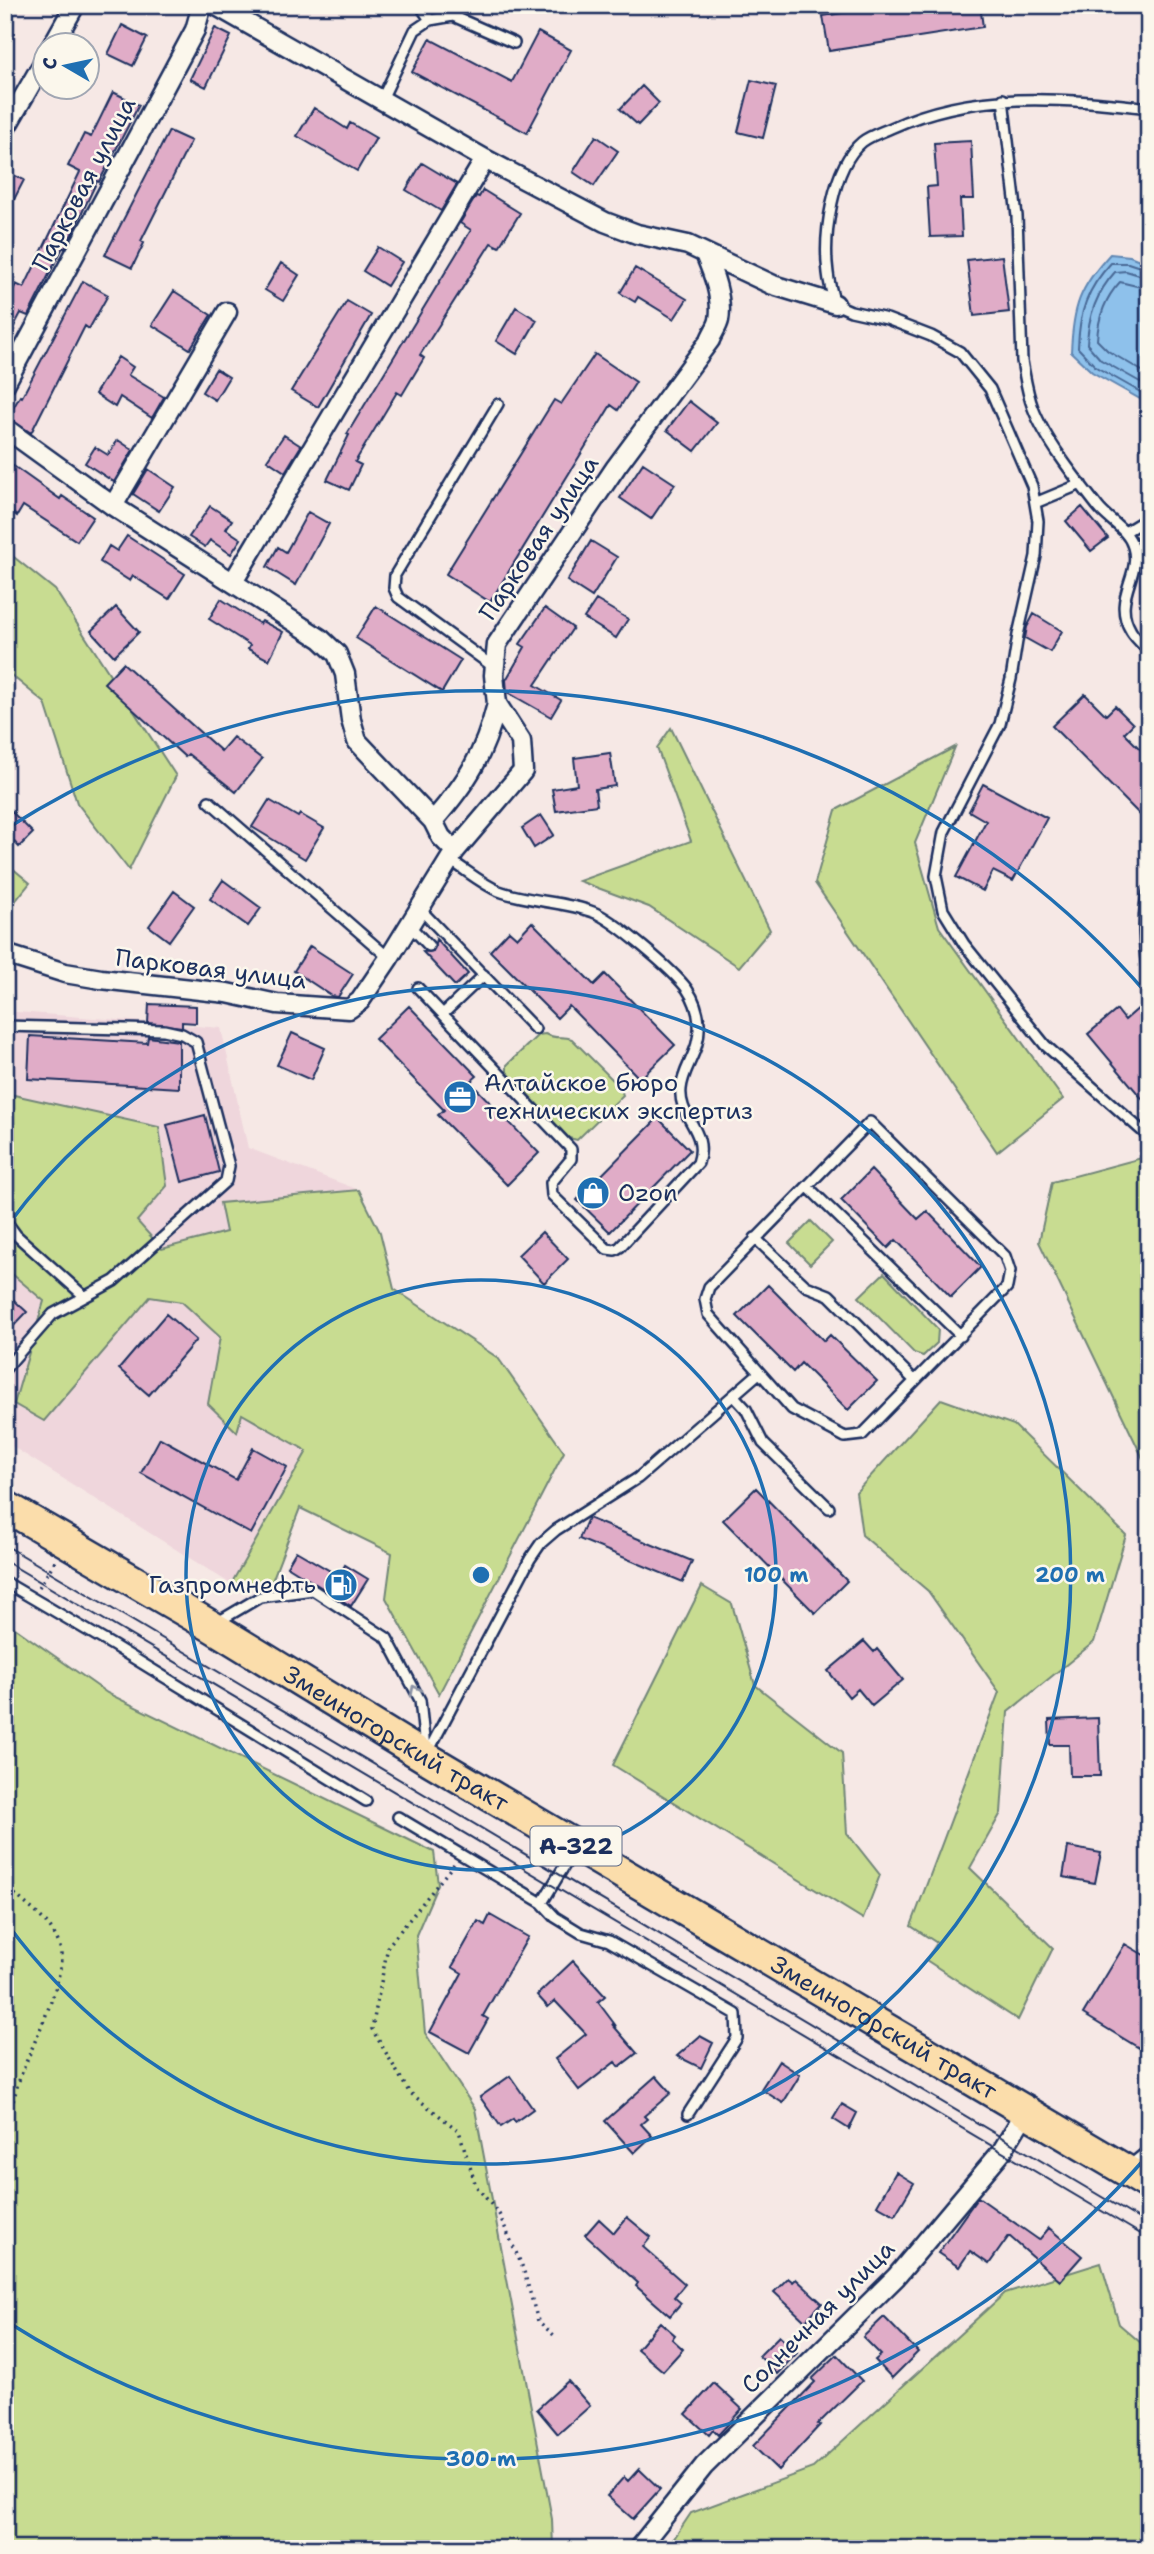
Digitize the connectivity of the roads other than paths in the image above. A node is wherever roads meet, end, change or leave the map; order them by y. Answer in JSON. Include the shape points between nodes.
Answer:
{"nodes":[{"id":1,"x":75,"y":5,"type":"edge"},
{"id":2,"x":202,"y":5,"type":"edge"},
{"id":3,"x":215,"y":5,"type":"edge"},
{"id":4,"x":420,"y":5,"type":"edge"},
{"id":5,"x":430,"y":20,"type":"junction"},
{"id":6,"x":60,"y":32,"type":"edge"},
{"id":7,"x":514,"y":43,"type":"dead end"},
{"id":8,"x":32,"y":82,"type":"edge"},
{"id":9,"x":382,"y":99,"type":"junction"},
{"id":10,"x":1003,"y":99,"type":"junction"},
{"id":11,"x":1149,"y":108,"type":"edge"},
{"id":12,"x":5,"y":129,"type":"edge"},
{"id":13,"x":485,"y":159,"type":"junction"},
{"id":14,"x":705,"y":254,"type":"junction"},
{"id":15,"x":835,"y":304,"type":"junction"},
{"id":16,"x":227,"y":312,"type":"dead end"},
{"id":17,"x":5,"y":384,"type":"edge"},
{"id":18,"x":498,"y":404,"type":"dead end"},
{"id":19,"x":5,"y":428,"type":"edge"},
{"id":20,"x":1081,"y":484,"type":"junction"},
{"id":21,"x":1035,"y":503,"type":"junction"},
{"id":22,"x":113,"y":506,"type":"junction"},
{"id":23,"x":1149,"y":514,"type":"edge"},
{"id":24,"x":1125,"y":532,"type":"junction"},
{"id":25,"x":233,"y":582,"type":"junction"},
{"id":26,"x":1149,"y":651,"type":"edge"},
{"id":27,"x":495,"y":668,"type":"junction"},
{"id":28,"x":497,"y":704,"type":"junction"},
{"id":29,"x":209,"y":801,"type":"dead end"},
{"id":30,"x":433,"y":821,"type":"junction"},
{"id":31,"x":453,"y":855,"type":"junction"},
{"id":32,"x":1149,"y":889,"type":"edge"},
{"id":33,"x":419,"y":908,"type":"junction"},
{"id":34,"x":408,"y":925,"type":"junction"},
{"id":35,"x":429,"y":946,"type":"dead end"},
{"id":36,"x":5,"y":954,"type":"edge"},
{"id":37,"x":389,"y":958,"type":"junction"},
{"id":38,"x":484,"y":975,"type":"junction"},
{"id":39,"x":1149,"y":978,"type":"edge"},
{"id":40,"x":418,"y":988,"type":"dead end"},
{"id":41,"x":443,"y":1014,"type":"junction"},
{"id":42,"x":6,"y":1029,"type":"edge"},
{"id":43,"x":536,"y":1029,"type":"dead end"},
{"id":44,"x":1149,"y":1137,"type":"edge"},
{"id":45,"x":807,"y":1187,"type":"junction"},
{"id":46,"x":5,"y":1220,"type":"edge"},
{"id":47,"x":755,"y":1238,"type":"junction"},
{"id":48,"x":85,"y":1296,"type":"junction"},
{"id":49,"x":961,"y":1336,"type":"junction"},
{"id":50,"x":5,"y":1369,"type":"edge"},
{"id":51,"x":759,"y":1373,"type":"junction"},
{"id":52,"x":915,"y":1381,"type":"junction"},
{"id":53,"x":734,"y":1396,"type":"junction"},
{"id":54,"x":5,"y":1506,"type":"edge"},
{"id":55,"x":830,"y":1508,"type":"dead end"},
{"id":56,"x":5,"y":1582,"type":"edge"},
{"id":57,"x":211,"y":1626,"type":"junction"},
{"id":58,"x":425,"y":1757,"type":"junction"},
{"id":59,"x":366,"y":1801,"type":"dead end"},
{"id":60,"x":398,"y":1817,"type":"dead end"},
{"id":61,"x":576,"y":1846,"type":"junction"},
{"id":62,"x":542,"y":1903,"type":"junction"},
{"id":63,"x":1025,"y":2113,"type":"junction"},
{"id":64,"x":688,"y":2114,"type":"dead end"},
{"id":65,"x":1149,"y":2150,"type":"edge"},
{"id":66,"x":1136,"y":2177,"type":"edge"},
{"id":67,"x":638,"y":2549,"type":"edge"}],
"edges":[{"from":1,"to":6,"type":"street"},
{"from":2,"to":17,"type":"street","name":"Парковая улица","via":[[195,30]]},
{"from":3,"to":9,"type":"street"},
{"from":4,"to":5,"type":"lane"},
{"from":5,"to":7,"type":"lane","via":[[453,16]]},
{"from":5,"to":9,"type":"lane","via":[[415,30]]},
{"from":8,"to":12,"type":"street"},
{"from":9,"to":13,"type":"street"},
{"from":10,"to":11,"type":"lane"},
{"from":10,"to":15,"type":"lane","via":[[943,110],[863,141],[845,163],[833,198],[827,272]]},
{"from":10,"to":20,"type":"lane","via":[[1017,216],[1026,384],[1034,410]]},
{"from":13,"to":14,"type":"street","via":[[605,222]]},
{"from":13,"to":25,"type":"street"},
{"from":14,"to":15,"type":"street","via":[[773,285]]},
{"from":14,"to":27,"type":"street","name":"Парковая улица","via":[[718,300],[719,320],[710,340],[615,467],[497,644]]},
{"from":15,"to":21,"type":"lane","via":[[887,319],[960,352],[990,389]]},
{"from":16,"to":22,"type":"street"},
{"from":18,"to":27,"type":"lane","via":[[395,575],[394,587],[398,597]]},
{"from":19,"to":22,"type":"street"},
{"from":20,"to":21,"type":"lane"},
{"from":20,"to":24,"type":"lane"},
{"from":21,"to":44,"type":"lane","via":[[1036,556],[1012,679],[1000,724],[943,832],[936,876],[943,910],[964,944],[1045,1045]]},
{"from":22,"to":25,"type":"street"},
{"from":23,"to":24,"type":"lane"},
{"from":24,"to":26,"type":"lane","via":[[1134,549],[1125,616],[1131,631]]},
{"from":25,"to":30,"type":"street","via":[[337,654],[357,741]]},
{"from":27,"to":28,"type":"street","name":"Парковая улица"},
{"from":28,"to":30,"type":"street","via":[[477,763]]},
{"from":28,"to":31,"type":"street","name":"Парковая улица","via":[[521,741],[523,771]]},
{"from":29,"to":37,"type":"lane"},
{"from":30,"to":31,"type":"street"},
{"from":31,"to":33,"type":"street","name":"Парковая улица"},
{"from":31,"to":41,"type":"lane","via":[[497,890],[593,912],[621,928],[683,984],[699,1020],[698,1044],[681,1088],[684,1109],[700,1137],[698,1163],[620,1247],[607,1249],[552,1195],[551,1183],[571,1158],[570,1149]]},
{"from":32,"to":39,"type":"lane","via":[[1145,900]]},
{"from":33,"to":34,"type":"street","name":"Парковая улица"},
{"from":33,"to":38,"type":"lane"},
{"from":34,"to":35,"type":"lane"},
{"from":34,"to":37,"type":"street","name":"Парковая улица"},
{"from":36,"to":37,"type":"street","name":"Парковая улица","via":[[101,979],[227,993],[276,1004],[349,1009],[360,1001]]},
{"from":38,"to":41,"type":"lane"},
{"from":38,"to":43,"type":"lane"},
{"from":40,"to":41,"type":"lane"},
{"from":42,"to":48,"type":"lane","via":[[164,1030],[195,1042],[229,1166],[226,1181],[114,1281]]},
{"from":45,"to":47,"type":"lane"},
{"from":45,"to":49,"type":"lane"},
{"from":45,"to":49,"type":"lane","via":[[870,1122],[1008,1263],[1007,1287]]},
{"from":46,"to":48,"type":"lane"},
{"from":47,"to":51,"type":"lane","via":[[709,1287],[705,1306]]},
{"from":47,"to":52,"type":"lane","via":[[806,1286],[829,1295]]},
{"from":48,"to":50,"type":"lane","via":[[53,1314]]},
{"from":49,"to":52,"type":"lane"},
{"from":51,"to":52,"type":"lane","via":[[792,1409],[851,1437],[862,1435]]},
{"from":51,"to":53,"type":"lane"},
{"from":53,"to":55,"type":"lane","via":[[763,1443]]},
{"from":53,"to":58,"type":"lane","via":[[638,1478],[541,1543]]},
{"from":54,"to":57,"type":"highway","name":"Змеиногорский тракт","number":"А-322"},
{"from":56,"to":59,"type":"lane"},
{"from":57,"to":58,"type":"highway","name":"Змеиногорский тракт","number":"А-322"},
{"from":58,"to":57,"type":"lane","one_way":true,"via":[[420,1700],[387,1638],[313,1590],[260,1597]]},
{"from":58,"to":61,"type":"highway","name":"Змеиногорский тракт","number":"А-322"},
{"from":60,"to":62,"type":"lane"},
{"from":61,"to":62,"type":"lane"},
{"from":61,"to":63,"type":"highway","name":"Змеиногорский тракт","number":"А-322"},
{"from":62,"to":64,"type":"lane","via":[[581,1933],[609,1941],[736,2014],[737,2039]]},
{"from":63,"to":66,"type":"highway","name":"Змеиногорский тракт","number":"А-322"},
{"from":63,"to":67,"type":"street","name":"Солнечная улица","via":[[1002,2151],[896,2277],[704,2466]]},
{"from":65,"to":66,"type":"lane"}]}
